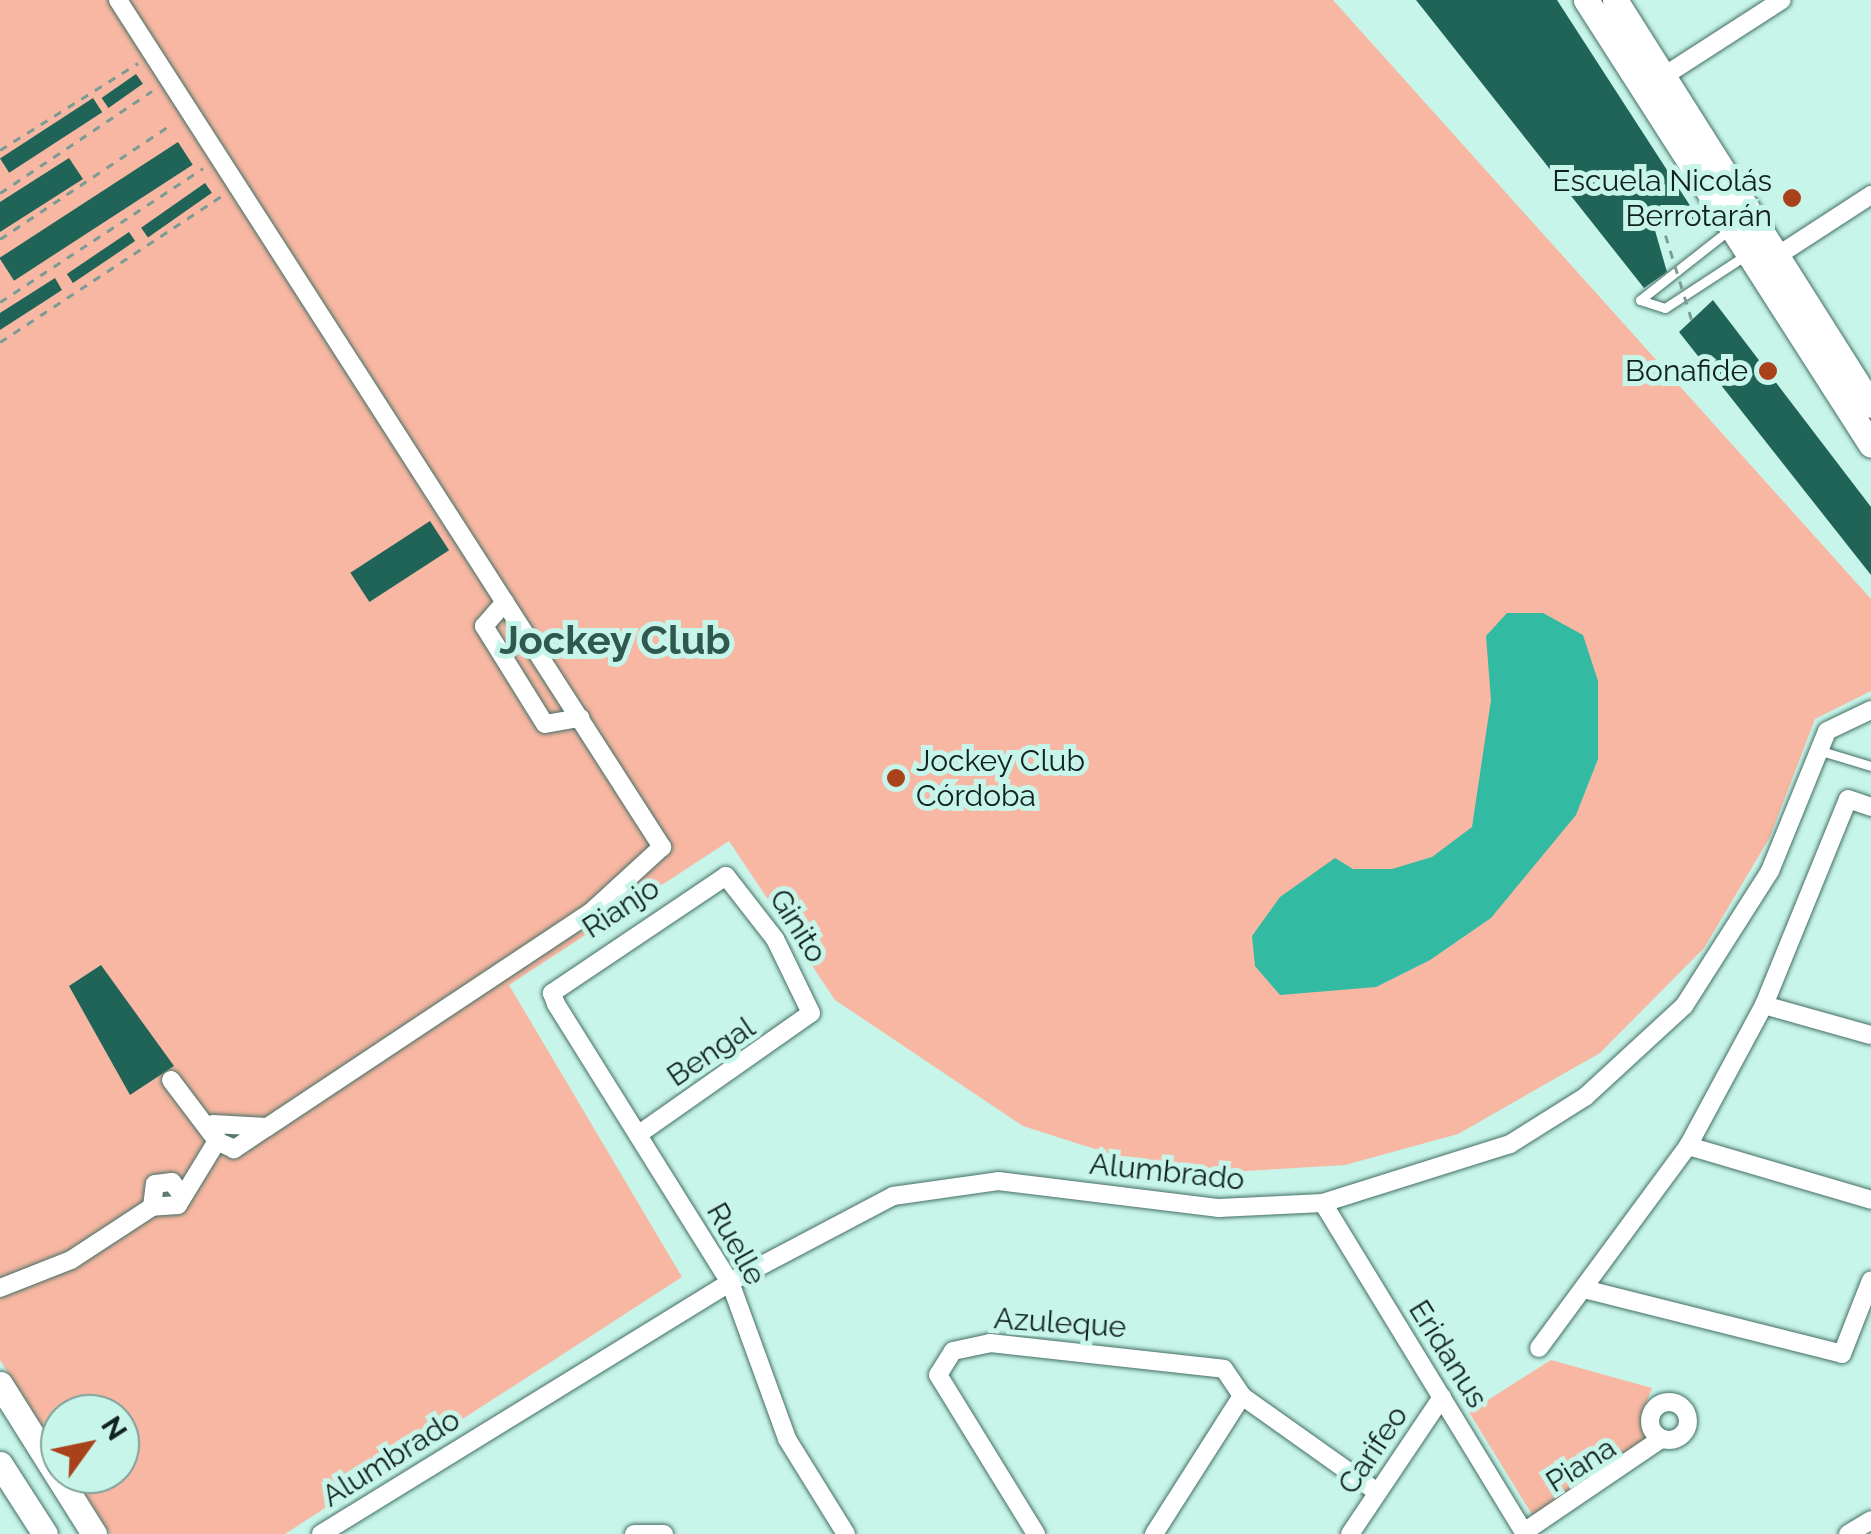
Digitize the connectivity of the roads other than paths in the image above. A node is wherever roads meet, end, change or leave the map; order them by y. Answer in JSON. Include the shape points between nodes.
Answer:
{"nodes":[{"id":1,"x":118,"y":0,"type":"edge"},
{"id":2,"x":1586,"y":0,"type":"edge"},
{"id":3,"x":1615,"y":0,"type":"edge"},
{"id":4,"x":1782,"y":0,"type":"edge"},
{"id":5,"x":1664,"y":76,"type":"junction"},
{"id":6,"x":1871,"y":196,"type":"edge"},
{"id":7,"x":1732,"y":228,"type":"junction"},
{"id":8,"x":1748,"y":253,"type":"junction"},
{"id":9,"x":1777,"y":256,"type":"junction"},
{"id":10,"x":1871,"y":405,"type":"edge"},
{"id":11,"x":1871,"y":445,"type":"edge"},
{"id":12,"x":505,"y":602,"type":"junction"},
{"id":13,"x":1871,"y":710,"type":"edge"},
{"id":14,"x":580,"y":718,"type":"junction"},
{"id":15,"x":1818,"y":750,"type":"junction"},
{"id":16,"x":1871,"y":766,"type":"edge"},
{"id":17,"x":1871,"y":807,"type":"edge"},
{"id":18,"x":726,"y":876,"type":"joint"},
{"id":19,"x":552,"y":993,"type":"joint"},
{"id":20,"x":1764,"y":1006,"type":"junction"},
{"id":21,"x":811,"y":1013,"type":"joint"},
{"id":22,"x":1871,"y":1036,"type":"edge"},
{"id":23,"x":171,"y":1080,"type":"dead end"},
{"id":24,"x":267,"y":1127,"type":"junction"},
{"id":25,"x":639,"y":1134,"type":"junction"},
{"id":26,"x":217,"y":1141,"type":"junction"},
{"id":27,"x":1688,"y":1146,"type":"junction"},
{"id":28,"x":1871,"y":1200,"type":"edge"},
{"id":29,"x":1323,"y":1204,"type":"junction"},
{"id":30,"x":1871,"y":1280,"type":"edge"},
{"id":31,"x":730,"y":1282,"type":"junction"},
{"id":32,"x":0,"y":1288,"type":"edge"},
{"id":33,"x":1588,"y":1290,"type":"junction"},
{"id":34,"x":1539,"y":1348,"type":"dead end"},
{"id":35,"x":0,"y":1384,"type":"edge"},
{"id":36,"x":1242,"y":1396,"type":"junction"},
{"id":37,"x":1442,"y":1397,"type":"junction"},
{"id":38,"x":1662,"y":1439,"type":"dead end"},
{"id":39,"x":0,"y":1464,"type":"edge"},
{"id":40,"x":1377,"y":1492,"type":"junction"},
{"id":41,"x":1871,"y":1520,"type":"edge"},
{"id":42,"x":1525,"y":1533,"type":"edge"},
{"id":43,"x":46,"y":1534,"type":"edge"},
{"id":44,"x":94,"y":1534,"type":"edge"},
{"id":45,"x":320,"y":1534,"type":"edge"},
{"id":46,"x":634,"y":1534,"type":"edge"},
{"id":47,"x":664,"y":1534,"type":"edge"},
{"id":48,"x":846,"y":1534,"type":"edge"},
{"id":49,"x":1036,"y":1534,"type":"edge"},
{"id":50,"x":1154,"y":1534,"type":"edge"},
{"id":51,"x":1350,"y":1534,"type":"edge"},
{"id":52,"x":1848,"y":1534,"type":"edge"}],
"edges":[{"from":1,"to":12,"type":"street"},
{"from":2,"to":7,"type":"main road"},
{"from":3,"to":5,"type":"main road"},
{"from":4,"to":5,"type":"street"},
{"from":5,"to":9,"type":"main road"},
{"from":6,"to":9,"type":"street"},
{"from":7,"to":8,"type":"main road"},
{"from":7,"to":8,"type":"lane","via":[[1640,300],[1665,308]]},
{"from":8,"to":11,"type":"main road"},
{"from":9,"to":10,"type":"main road"},
{"from":12,"to":14,"type":"street"},
{"from":12,"to":14,"type":"street","via":[[484,626],[545,724]]},
{"from":13,"to":15,"type":"street","name":"Alumbrado","via":[[1826,731]]},
{"from":14,"to":24,"type":"street","via":[[662,847],[590,912]]},
{"from":15,"to":16,"type":"lane"},
{"from":15,"to":29,"type":"street","name":"Alumbrado","via":[[1770,871],[1720,958],[1638,1053],[1510,1144]]},
{"from":17,"to":20,"type":"street","via":[[1848,800]]},
{"from":18,"to":19,"type":"street","name":"Rianjo"},
{"from":18,"to":21,"type":"street","name":"Ginito","via":[[775,940]]},
{"from":19,"to":25,"type":"street","name":"Ruelle"},
{"from":20,"to":22,"type":"street"},
{"from":20,"to":27,"type":"street"},
{"from":21,"to":25,"type":"street","name":"Bengal"},
{"from":23,"to":26,"type":"street"},
{"from":24,"to":26,"type":"street","via":[[234,1149]]},
{"from":24,"to":26,"type":"street","via":[[232,1118],[213,1124]]},
{"from":25,"to":31,"type":"street","name":"Ruelle"},
{"from":26,"to":32,"type":"street","via":[[178,1205],[152,1208],[71,1260]]},
{"from":27,"to":28,"type":"street"},
{"from":27,"to":33,"type":"street"},
{"from":29,"to":31,"type":"street","name":"Alumbrado","via":[[1219,1208],[998,1182],[922,1189],[856,1213]]},
{"from":29,"to":37,"type":"street","name":"Eridanus"},
{"from":30,"to":33,"type":"street","via":[[1850,1347],[1825,1354]]},
{"from":31,"to":45,"type":"street","name":"Alumbrado"},
{"from":31,"to":48,"type":"street","name":"Ruelle","via":[[788,1440]]},
{"from":33,"to":34,"type":"street"},
{"from":35,"to":44,"type":"main road"},
{"from":36,"to":40,"type":"street","name":"Azuleque"},
{"from":36,"to":49,"type":"street","name":"Azuleque","via":[[1224,1369],[990,1344],[953,1350],[938,1376]]},
{"from":36,"to":50,"type":"street"},
{"from":37,"to":40,"type":"street","name":"Carifeo"},
{"from":37,"to":42,"type":"street","name":"Eridanus"},
{"from":38,"to":42,"type":"street","name":"Piana"},
{"from":39,"to":43,"type":"main road"},
{"from":40,"to":51,"type":"street","name":"Carifeo"},
{"from":41,"to":52,"type":"street"},
{"from":46,"to":47,"type":"street"}]}
